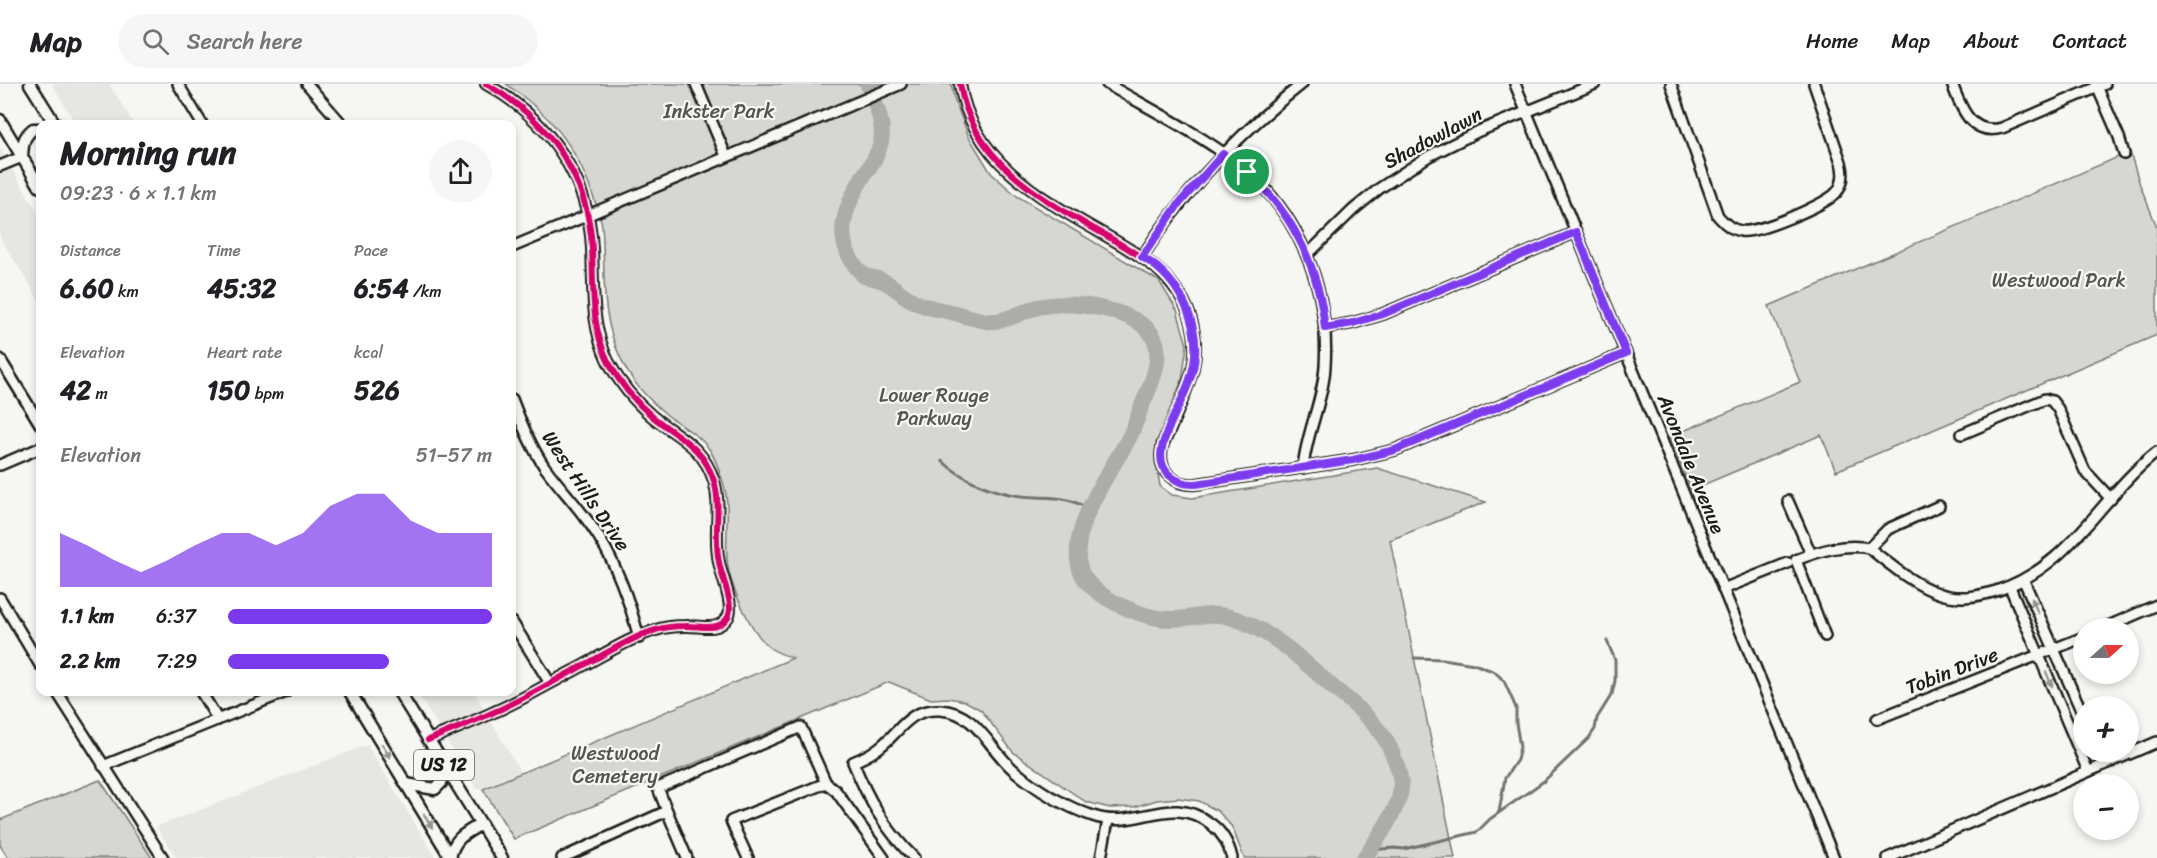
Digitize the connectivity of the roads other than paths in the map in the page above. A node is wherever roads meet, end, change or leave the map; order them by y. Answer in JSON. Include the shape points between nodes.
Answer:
{"nodes":[{"id":1,"x":30,"y":84,"type":"edge"},
{"id":2,"x":178,"y":84,"type":"edge"},
{"id":3,"x":307,"y":84,"type":"edge"},
{"id":4,"x":486,"y":84,"type":"edge"},
{"id":5,"x":696,"y":84,"type":"edge"},
{"id":6,"x":960,"y":84,"type":"edge"},
{"id":7,"x":1107,"y":84,"type":"edge"},
{"id":8,"x":1302,"y":84,"type":"edge"},
{"id":9,"x":1515,"y":84,"type":"edge"},
{"id":10,"x":1595,"y":84,"type":"edge"},
{"id":11,"x":1671,"y":84,"type":"edge"},
{"id":12,"x":1814,"y":84,"type":"edge"},
{"id":13,"x":1952,"y":84,"type":"edge"},
{"id":14,"x":900,"y":85,"type":"edge"},
{"id":15,"x":2100,"y":85,"type":"edge"},
{"id":16,"x":1527,"y":113,"type":"junction"},
{"id":17,"x":0,"y":120,"type":"edge"},
{"id":18,"x":52,"y":120,"type":"edge"},
{"id":19,"x":200,"y":120,"type":"edge"},
{"id":20,"x":338,"y":120,"type":"edge"},
{"id":21,"x":36,"y":129,"type":"edge"},
{"id":22,"x":1223,"y":154,"type":"junction"},
{"id":23,"x":2124,"y":154,"type":"dead end"},
{"id":24,"x":726,"y":156,"type":"junction"},
{"id":25,"x":22,"y":157,"type":"junction"},
{"id":26,"x":0,"y":166,"type":"edge"},
{"id":27,"x":36,"y":180,"type":"edge"},
{"id":28,"x":588,"y":216,"type":"junction"},
{"id":29,"x":1576,"y":232,"type":"junction"},
{"id":30,"x":516,"y":245,"type":"edge"},
{"id":31,"x":1307,"y":255,"type":"junction"},
{"id":32,"x":1142,"y":257,"type":"junction"},
{"id":33,"x":1325,"y":328,"type":"junction"},
{"id":34,"x":1626,"y":353,"type":"junction"},
{"id":35,"x":0,"y":359,"type":"edge"},
{"id":36,"x":516,"y":409,"type":"edge"},
{"id":37,"x":36,"y":418,"type":"edge"},
{"id":38,"x":1962,"y":434,"type":"dead end"},
{"id":39,"x":36,"y":450,"type":"edge"},
{"id":40,"x":2157,"y":452,"type":"edge"},
{"id":41,"x":0,"y":465,"type":"edge"},
{"id":42,"x":1303,"y":468,"type":"junction"},
{"id":43,"x":2111,"y":499,"type":"junction"},
{"id":44,"x":1788,"y":501,"type":"dead end"},
{"id":45,"x":1939,"y":506,"type":"dead end"},
{"id":46,"x":1869,"y":548,"type":"junction"},
{"id":47,"x":1811,"y":554,"type":"junction"},
{"id":48,"x":1788,"y":563,"type":"dead end"},
{"id":49,"x":2024,"y":581,"type":"junction"},
{"id":50,"x":2010,"y":587,"type":"junction"},
{"id":51,"x":1723,"y":589,"type":"junction"},
{"id":52,"x":0,"y":598,"type":"edge"},
{"id":53,"x":2157,"y":605,"type":"edge"},
{"id":54,"x":2127,"y":618,"type":"edge"},
{"id":55,"x":516,"y":628,"type":"edge"},
{"id":56,"x":1825,"y":636,"type":"dead end"},
{"id":57,"x":639,"y":638,"type":"junction"},
{"id":58,"x":2073,"y":642,"type":"edge"},
{"id":59,"x":2054,"y":650,"type":"junction"},
{"id":60,"x":2039,"y":656,"type":"junction"},
{"id":61,"x":36,"y":658,"type":"edge"},
{"id":62,"x":550,"y":683,"type":"junction"},
{"id":63,"x":59,"y":696,"type":"edge"},
{"id":64,"x":203,"y":696,"type":"edge"},
{"id":65,"x":276,"y":696,"type":"edge"},
{"id":66,"x":352,"y":696,"type":"edge"},
{"id":67,"x":401,"y":696,"type":"edge"},
{"id":68,"x":2075,"y":696,"type":"edge"},
{"id":69,"x":1877,"y":719,"type":"dead end"},
{"id":70,"x":218,"y":720,"type":"junction"},
{"id":71,"x":428,"y":740,"type":"junction"},
{"id":72,"x":2157,"y":742,"type":"edge"},
{"id":73,"x":2104,"y":764,"type":"joint"},
{"id":74,"x":103,"y":766,"type":"junction"},
{"id":75,"x":445,"y":767,"type":"junction"},
{"id":76,"x":2088,"y":771,"type":"junction"},
{"id":77,"x":406,"y":783,"type":"junction"},
{"id":78,"x":826,"y":783,"type":"junction"},
{"id":79,"x":667,"y":811,"type":"junction"},
{"id":80,"x":1108,"y":820,"type":"junction"},
{"id":81,"x":481,"y":824,"type":"junction"},
{"id":82,"x":451,"y":857,"type":"edge"},
{"id":83,"x":163,"y":858,"type":"edge"},
{"id":84,"x":501,"y":858,"type":"edge"},
{"id":85,"x":562,"y":858,"type":"edge"},
{"id":86,"x":687,"y":858,"type":"edge"},
{"id":87,"x":748,"y":858,"type":"edge"},
{"id":88,"x":884,"y":858,"type":"edge"},
{"id":89,"x":914,"y":858,"type":"edge"},
{"id":90,"x":1101,"y":858,"type":"edge"},
{"id":91,"x":1232,"y":858,"type":"edge"},
{"id":92,"x":1834,"y":858,"type":"edge"},
{"id":93,"x":1888,"y":858,"type":"edge"}],
"edges":[{"from":1,"to":18,"type":"main road"},
{"from":2,"to":19,"type":"street"},
{"from":3,"to":20,"type":"street"},
{"from":4,"to":28,"type":"street","via":[[520,106],[557,146],[577,180]]},
{"from":5,"to":24,"type":"street"},
{"from":6,"to":32,"type":"street","via":[[976,131],[1005,168],[1041,198]]},
{"from":7,"to":22,"type":"street"},
{"from":8,"to":22,"type":"street"},
{"from":9,"to":16,"type":"street","name":"Avondale Avenue"},
{"from":10,"to":16,"type":"street","name":"Shadowlawn"},
{"from":11,"to":12,"type":"street","via":[[1718,216],[1728,226],[1743,232],[1774,225],[1827,201],[1839,189],[1841,162]]},
{"from":13,"to":15,"type":"street","via":[[1964,114],[1977,126],[1990,129],[2002,128]]},
{"from":14,"to":24,"type":"street"},
{"from":15,"to":23,"type":"street"},
{"from":16,"to":29,"type":"street","name":"Avondale Avenue"},
{"from":16,"to":31,"type":"street","name":"Shadowlawn","via":[[1454,143],[1404,171],[1353,210]]},
{"from":17,"to":25,"type":"main road"},
{"from":21,"to":25,"type":"main road","via":[[26,134]]},
{"from":22,"to":31,"type":"street","via":[[1272,197]]},
{"from":22,"to":32,"type":"street","via":[[1178,205]]},
{"from":24,"to":28,"type":"street"},
{"from":25,"to":26,"type":"street"},
{"from":25,"to":27,"type":"main road"},
{"from":28,"to":30,"type":"street"},
{"from":28,"to":57,"type":"street","via":[[593,310],[608,361],[640,405],[696,449],[709,468],[717,496],[718,558],[731,605],[725,621],[716,627],[663,628]]},
{"from":29,"to":33,"type":"street","via":[[1383,314]]},
{"from":29,"to":34,"type":"street","name":"Avondale Avenue"},
{"from":31,"to":33,"type":"street","via":[[1320,293]]},
{"from":32,"to":42,"type":"street","via":[[1178,291],[1194,334],[1192,374],[1161,453],[1167,474],[1188,485]]},
{"from":33,"to":42,"type":"street","via":[[1323,389]]},
{"from":34,"to":42,"type":"street","via":[[1414,443],[1353,460]]},
{"from":34,"to":51,"type":"street","name":"Avondale Avenue"},
{"from":35,"to":37,"type":"street"},
{"from":36,"to":57,"type":"street","name":"West Hills Drive","via":[[532,447],[608,552],[626,591]]},
{"from":38,"to":43,"type":"street","via":[[2045,399],[2052,401],[2085,471]]},
{"from":39,"to":41,"type":"street"},
{"from":40,"to":43,"type":"street"},
{"from":43,"to":49,"type":"street","via":[[2064,551]]},
{"from":44,"to":47,"type":"street"},
{"from":45,"to":46,"type":"street","via":[[1888,529]]},
{"from":46,"to":47,"type":"street","via":[[1845,546]]},
{"from":46,"to":50,"type":"street","via":[[1924,587],[1951,597],[1981,596]]},
{"from":47,"to":56,"type":"street","via":[[1796,560]]},
{"from":48,"to":51,"type":"street"},
{"from":49,"to":50,"type":"street"},
{"from":59,"to":49,"type":"street","one_way":true},
{"from":50,"to":60,"type":"street"},
{"from":51,"to":92,"type":"street","name":"Avondale Avenue"},
{"from":52,"to":61,"type":"street"},
{"from":53,"to":54,"type":"street"},
{"from":55,"to":62,"type":"street"},
{"from":57,"to":62,"type":"street"},
{"from":58,"to":59,"type":"street","name":"Tobin Drive"},
{"from":59,"to":60,"type":"street","name":"Tobin Drive"},
{"from":59,"to":68,"type":"street"},
{"from":60,"to":69,"type":"street","name":"Tobin Drive"},
{"from":60,"to":76,"type":"street","one_way":true},
{"from":62,"to":71,"type":"street"},
{"from":63,"to":74,"type":"street"},
{"from":64,"to":70,"type":"street"},
{"from":65,"to":70,"type":"street"},
{"from":66,"to":77,"type":"main road","number":"US 12","one_way":true},
{"from":67,"to":71,"type":"main road","number":"US 12"},
{"from":70,"to":74,"type":"street"},
{"from":71,"to":75,"type":"main road","number":"US 12"},
{"from":72,"to":73,"type":"street"},
{"from":73,"to":76,"type":"street"},
{"from":74,"to":83,"type":"street"},
{"from":75,"to":77,"type":"main road","via":[[435,789]]},
{"from":75,"to":81,"type":"main road","number":"US 12"},
{"from":76,"to":93,"type":"street"},
{"from":77,"to":82,"type":"main road","number":"US 12","one_way":true},
{"from":78,"to":79,"type":"street","via":[[801,727],[658,788]]},
{"from":78,"to":87,"type":"street","via":[[731,821]]},
{"from":78,"to":88,"type":"street","via":[[836,791]]},
{"from":79,"to":85,"type":"street"},
{"from":79,"to":86,"type":"street"},
{"from":80,"to":89,"type":"street","via":[[1074,808],[1029,782],[1001,759],[974,723],[964,716],[930,710],[914,715],[880,748],[853,762],[880,819]]},
{"from":80,"to":90,"type":"street"},
{"from":80,"to":91,"type":"street","via":[[1131,820],[1167,810],[1194,813],[1220,832]]},
{"from":81,"to":82,"type":"main road","via":[[454,844]]},
{"from":81,"to":84,"type":"main road","number":"US 12"}]}
